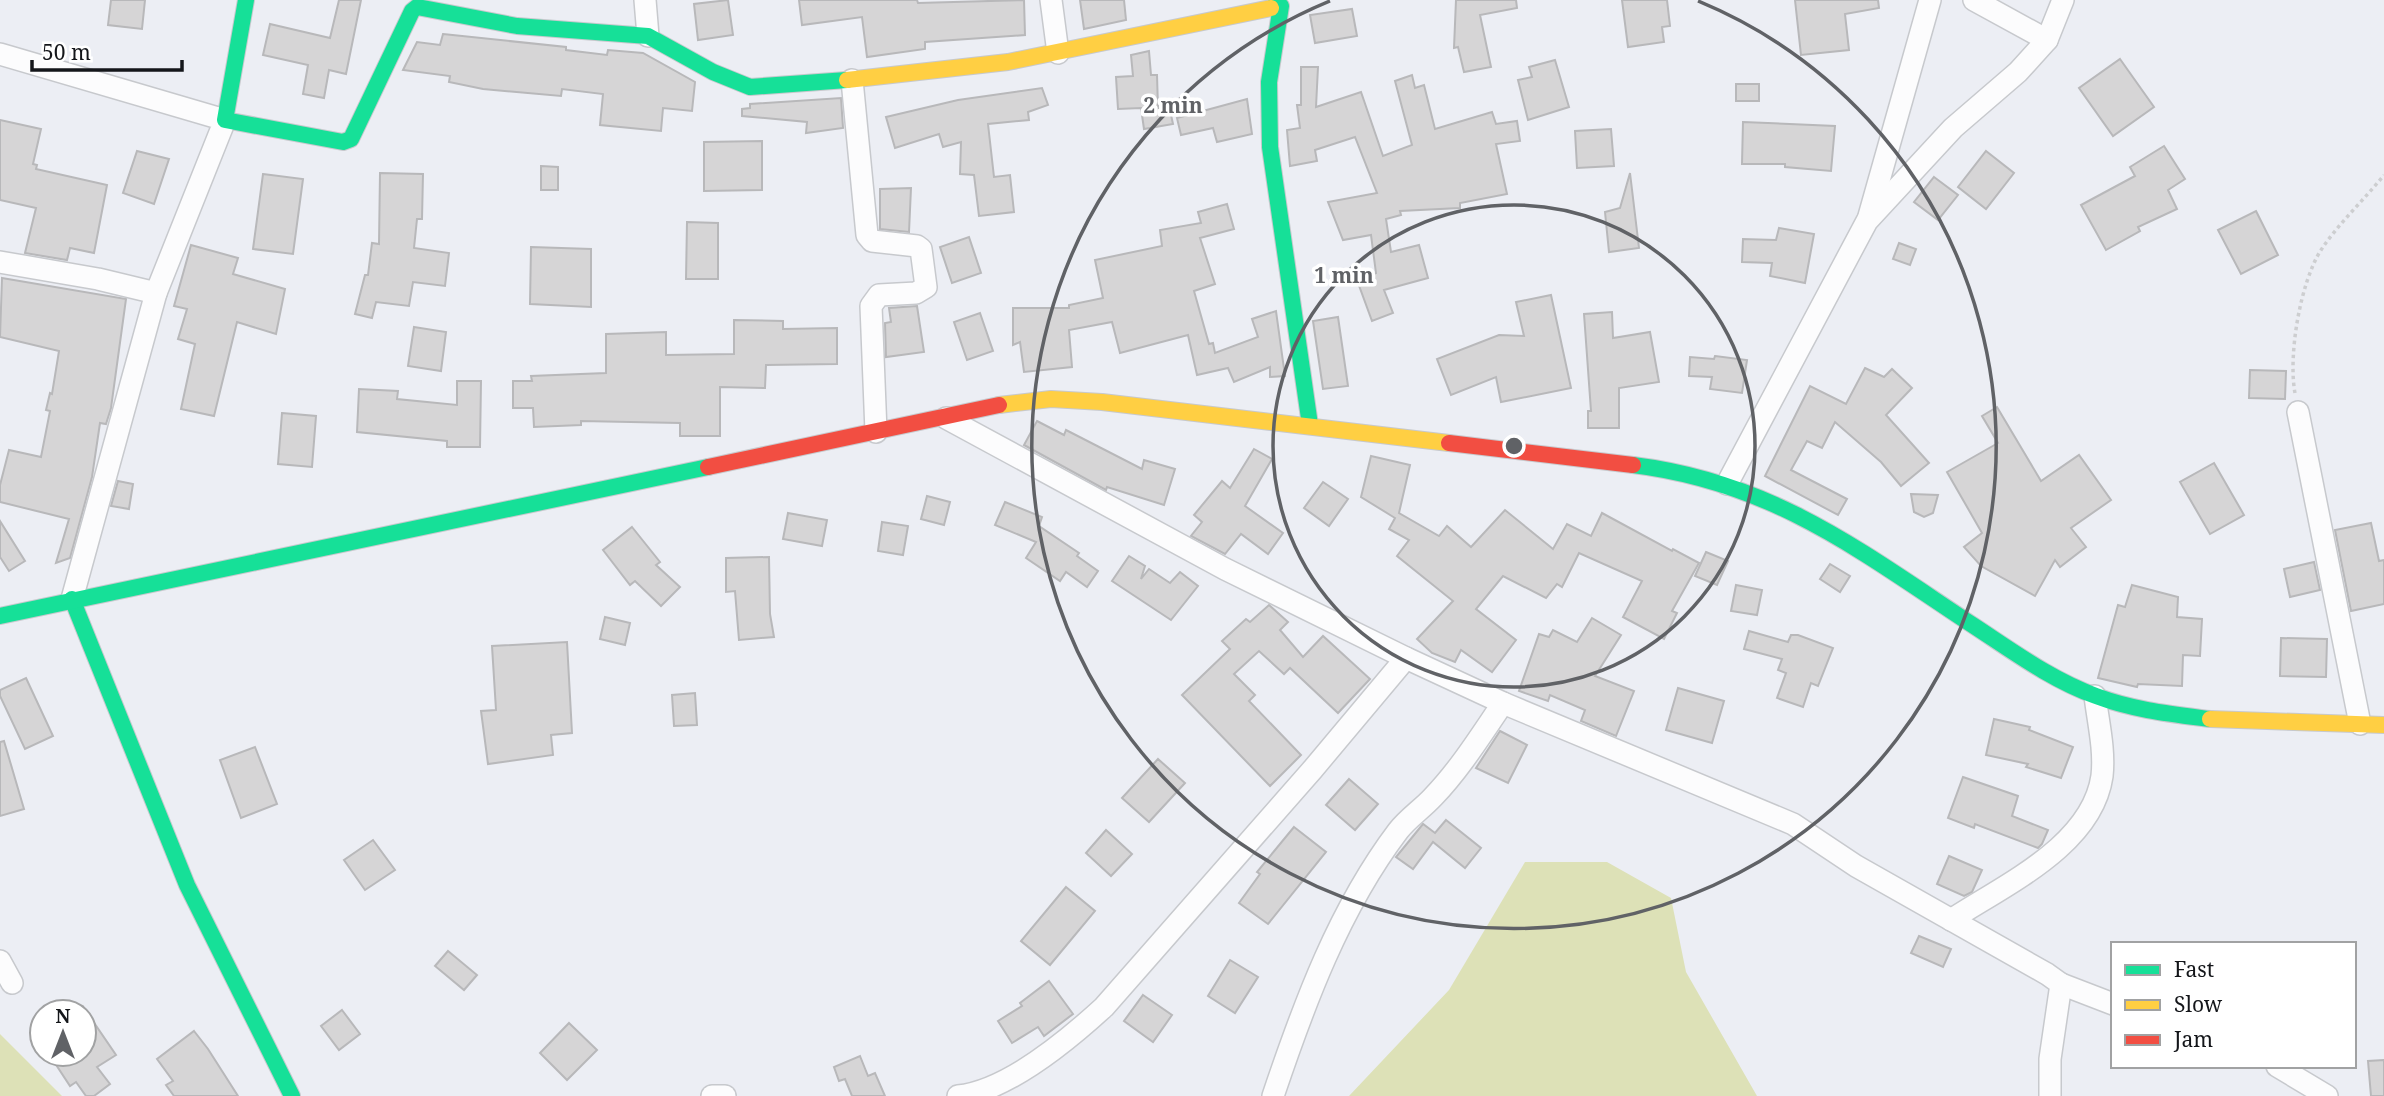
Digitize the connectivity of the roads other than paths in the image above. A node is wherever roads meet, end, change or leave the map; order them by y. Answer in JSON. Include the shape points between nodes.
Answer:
{"nodes":[{"id":1,"x":246,"y":0,"type":"edge"},
{"id":2,"x":645,"y":0,"type":"edge"},
{"id":3,"x":1051,"y":0,"type":"edge"},
{"id":4,"x":1930,"y":0,"type":"edge"},
{"id":5,"x":1974,"y":0,"type":"edge"},
{"id":6,"x":2063,"y":0,"type":"edge"},
{"id":7,"x":1287,"y":2,"type":"edge"},
{"id":8,"x":415,"y":3,"type":"edge"},
{"id":9,"x":648,"y":36,"type":"junction"},
{"id":10,"x":2047,"y":40,"type":"junction"},
{"id":11,"x":1058,"y":53,"type":"junction"},
{"id":12,"x":0,"y":54,"type":"edge"},
{"id":13,"x":852,"y":80,"type":"junction"},
{"id":14,"x":226,"y":120,"type":"junction"},
{"id":15,"x":1867,"y":221,"type":"junction"},
{"id":16,"x":0,"y":262,"type":"edge"},
{"id":17,"x":156,"y":293,"type":"junction"},
{"id":18,"x":2298,"y":412,"type":"road end"},
{"id":19,"x":946,"y":418,"type":"junction"},
{"id":20,"x":1310,"y":425,"type":"junction"},
{"id":21,"x":876,"y":432,"type":"junction"},
{"id":22,"x":1727,"y":484,"type":"junction"},
{"id":23,"x":72,"y":598,"type":"junction"},
{"id":24,"x":0,"y":616,"type":"edge"},
{"id":25,"x":1406,"y":658,"type":"junction"},
{"id":26,"x":2095,"y":696,"type":"junction"},
{"id":27,"x":1503,"y":703,"type":"junction"},
{"id":28,"x":2360,"y":724,"type":"junction"},
{"id":29,"x":2384,"y":724,"type":"edge"},
{"id":30,"x":1951,"y":920,"type":"junction"},
{"id":31,"x":0,"y":961,"type":"edge"},
{"id":32,"x":12,"y":983,"type":"dead end"},
{"id":33,"x":2061,"y":984,"type":"junction"},
{"id":34,"x":2111,"y":1003,"type":"edge"},
{"id":35,"x":2280,"y":1068,"type":"edge"},
{"id":36,"x":292,"y":1096,"type":"edge"},
{"id":37,"x":712,"y":1096,"type":"edge"},
{"id":38,"x":725,"y":1096,"type":"edge"},
{"id":39,"x":958,"y":1096,"type":"edge"},
{"id":40,"x":1273,"y":1096,"type":"edge"},
{"id":41,"x":2050,"y":1096,"type":"edge"},
{"id":42,"x":2327,"y":1096,"type":"edge"}],
"edges":[{"from":1,"to":14,"type":"street"},
{"from":2,"to":9,"type":"street"},
{"from":3,"to":11,"type":"street"},
{"from":4,"to":15,"type":"street"},
{"from":5,"to":10,"type":"street"},
{"from":6,"to":10,"type":"street"},
{"from":7,"to":11,"type":"street"},
{"from":7,"to":20,"type":"street","via":[[1269,82],[1270,147]]},
{"from":8,"to":9,"type":"street","via":[[517,26]]},
{"from":8,"to":14,"type":"street","via":[[348,142]]},
{"from":9,"to":13,"type":"street","via":[[743,86]]},
{"from":10,"to":15,"type":"street","via":[[1945,137]]},
{"from":11,"to":13,"type":"street"},
{"from":12,"to":14,"type":"street"},
{"from":13,"to":21,"type":"street","via":[[867,235],[872,241],[921,249],[926,287],[879,295],[871,306]]},
{"from":14,"to":17,"type":"street"},
{"from":15,"to":22,"type":"street"},
{"from":16,"to":17,"type":"street"},
{"from":17,"to":23,"type":"street"},
{"from":18,"to":28,"type":"street"},
{"from":19,"to":20,"type":"street","via":[[1051,399]]},
{"from":19,"to":21,"type":"street"},
{"from":19,"to":25,"type":"street","via":[[1225,569]]},
{"from":20,"to":22,"type":"street","via":[[1671,470]]},
{"from":21,"to":23,"type":"street"},
{"from":22,"to":26,"type":"street","via":[[1836,534],[2044,673]]},
{"from":23,"to":24,"type":"street"},
{"from":23,"to":36,"type":"street","via":[[182,874]]},
{"from":25,"to":27,"type":"street"},
{"from":25,"to":39,"type":"street","via":[[1104,1007],[1075,1034],[1000,1083]]},
{"from":26,"to":28,"type":"street","via":[[2146,711],[2224,722]]},
{"from":26,"to":30,"type":"street","via":[[2102,774],[2087,815],[2063,843]]},
{"from":27,"to":30,"type":"street","via":[[1793,824]]},
{"from":27,"to":40,"type":"street","via":[[1464,760],[1400,829],[1366,877],[1306,998]]},
{"from":28,"to":29,"type":"street"},
{"from":30,"to":33,"type":"street"},
{"from":31,"to":32,"type":"street"},
{"from":33,"to":34,"type":"street"},
{"from":33,"to":41,"type":"street","via":[[2050,1059]]},
{"from":35,"to":42,"type":"street"},
{"from":37,"to":38,"type":"street"}]}
